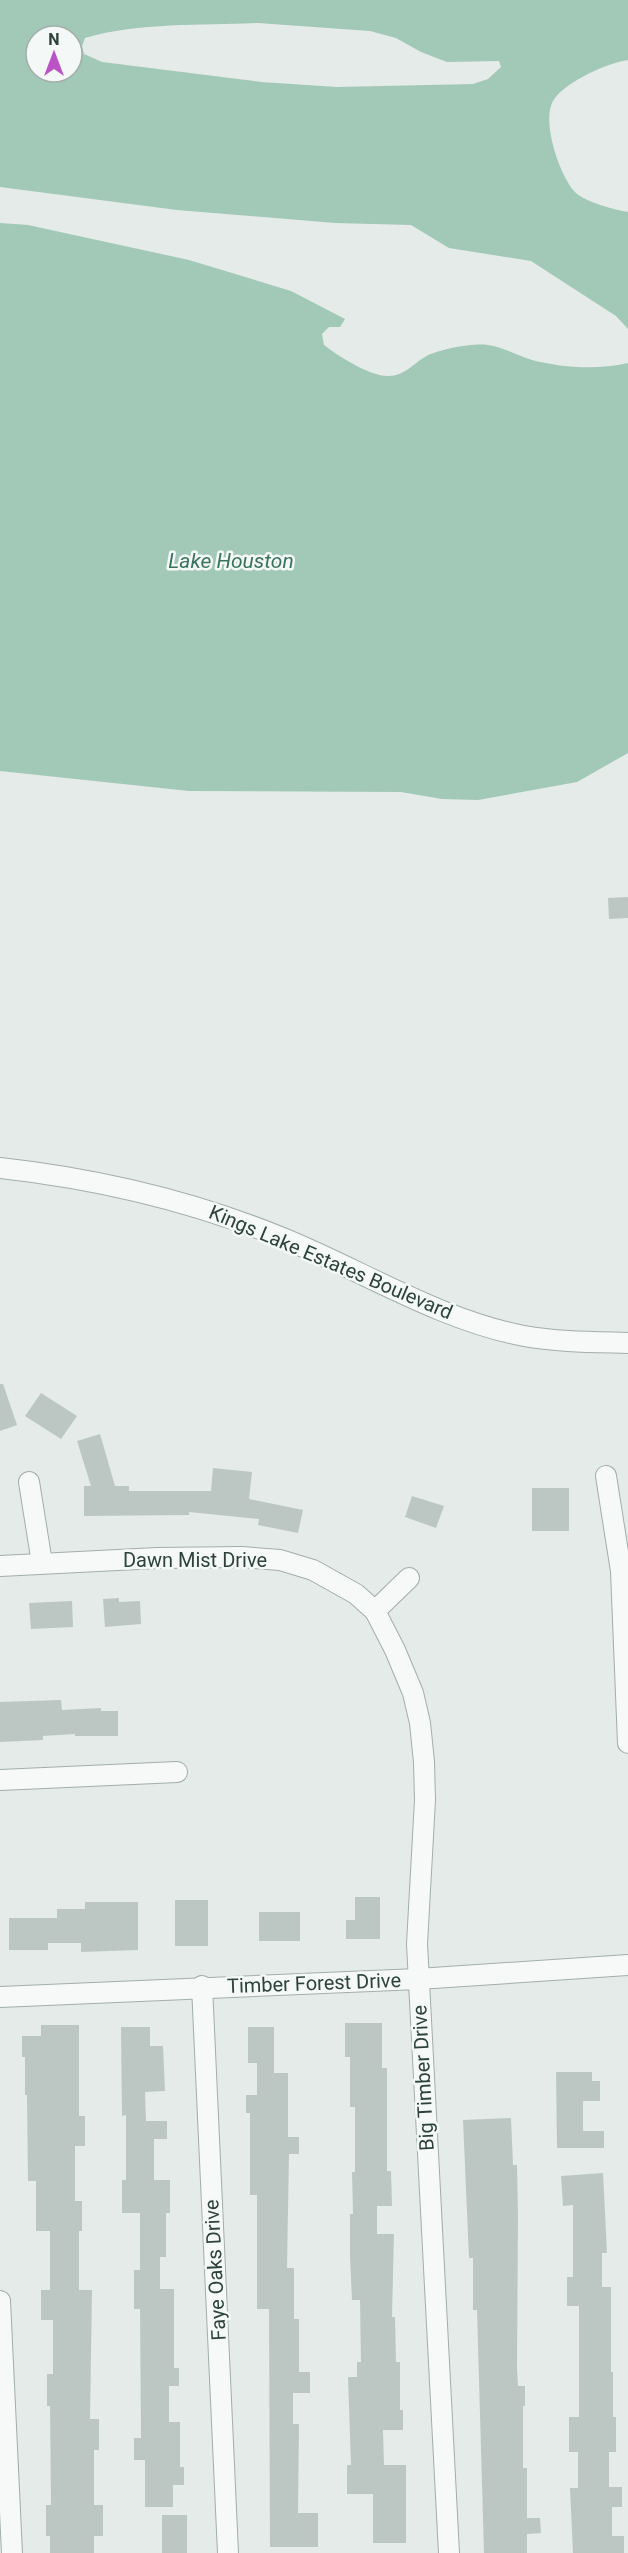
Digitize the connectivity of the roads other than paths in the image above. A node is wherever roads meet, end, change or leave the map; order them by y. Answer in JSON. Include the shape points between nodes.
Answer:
{"nodes":[{"id":1,"x":0,"y":1168,"type":"edge"},
{"id":2,"x":628,"y":1343,"type":"edge"},
{"id":3,"x":606,"y":1476,"type":"dead end"},
{"id":4,"x":29,"y":1482,"type":"dead end"},
{"id":5,"x":42,"y":1563,"type":"junction"},
{"id":6,"x":0,"y":1566,"type":"edge"},
{"id":7,"x":410,"y":1578,"type":"dead end"},
{"id":8,"x":375,"y":1611,"type":"junction"},
{"id":9,"x":628,"y":1743,"type":"edge"},
{"id":10,"x":177,"y":1772,"type":"dead end"},
{"id":11,"x":0,"y":1780,"type":"edge"},
{"id":12,"x":628,"y":1965,"type":"edge"},
{"id":13,"x":418,"y":1979,"type":"junction"},
{"id":14,"x":202,"y":1986,"type":"junction"},
{"id":15,"x":0,"y":1997,"type":"edge"},
{"id":16,"x":0,"y":2301,"type":"edge"},
{"id":17,"x":12,"y":2553,"type":"edge"},
{"id":18,"x":228,"y":2553,"type":"edge"},
{"id":19,"x":449,"y":2553,"type":"edge"}],
"edges":[{"from":1,"to":2,"type":"street","name":"Kings Lake Estates Boulevard","via":[[126,1187],[208,1210],[285,1239],[426,1304],[487,1326],[557,1340]]},
{"from":3,"to":9,"type":"street","via":[[621,1571]]},
{"from":4,"to":5,"type":"street"},
{"from":5,"to":6,"type":"street","name":"Dawn Mist Drive"},
{"from":5,"to":8,"type":"street","name":"Dawn Mist Drive","via":[[242,1557],[280,1560],[328,1577]]},
{"from":7,"to":8,"type":"street"},
{"from":8,"to":13,"type":"street","name":"Big Timber Drive","via":[[413,1693],[420,1723],[424,1800]]},
{"from":10,"to":11,"type":"street"},
{"from":12,"to":13,"type":"street","name":"Timber Forest Drive"},
{"from":13,"to":14,"type":"street","name":"Timber Forest Drive"},
{"from":13,"to":19,"type":"street","name":"Big Timber Drive"},
{"from":14,"to":15,"type":"street","name":"Timber Forest Drive"},
{"from":14,"to":18,"type":"street","name":"Faye Oaks Drive"},
{"from":16,"to":17,"type":"street"}]}
